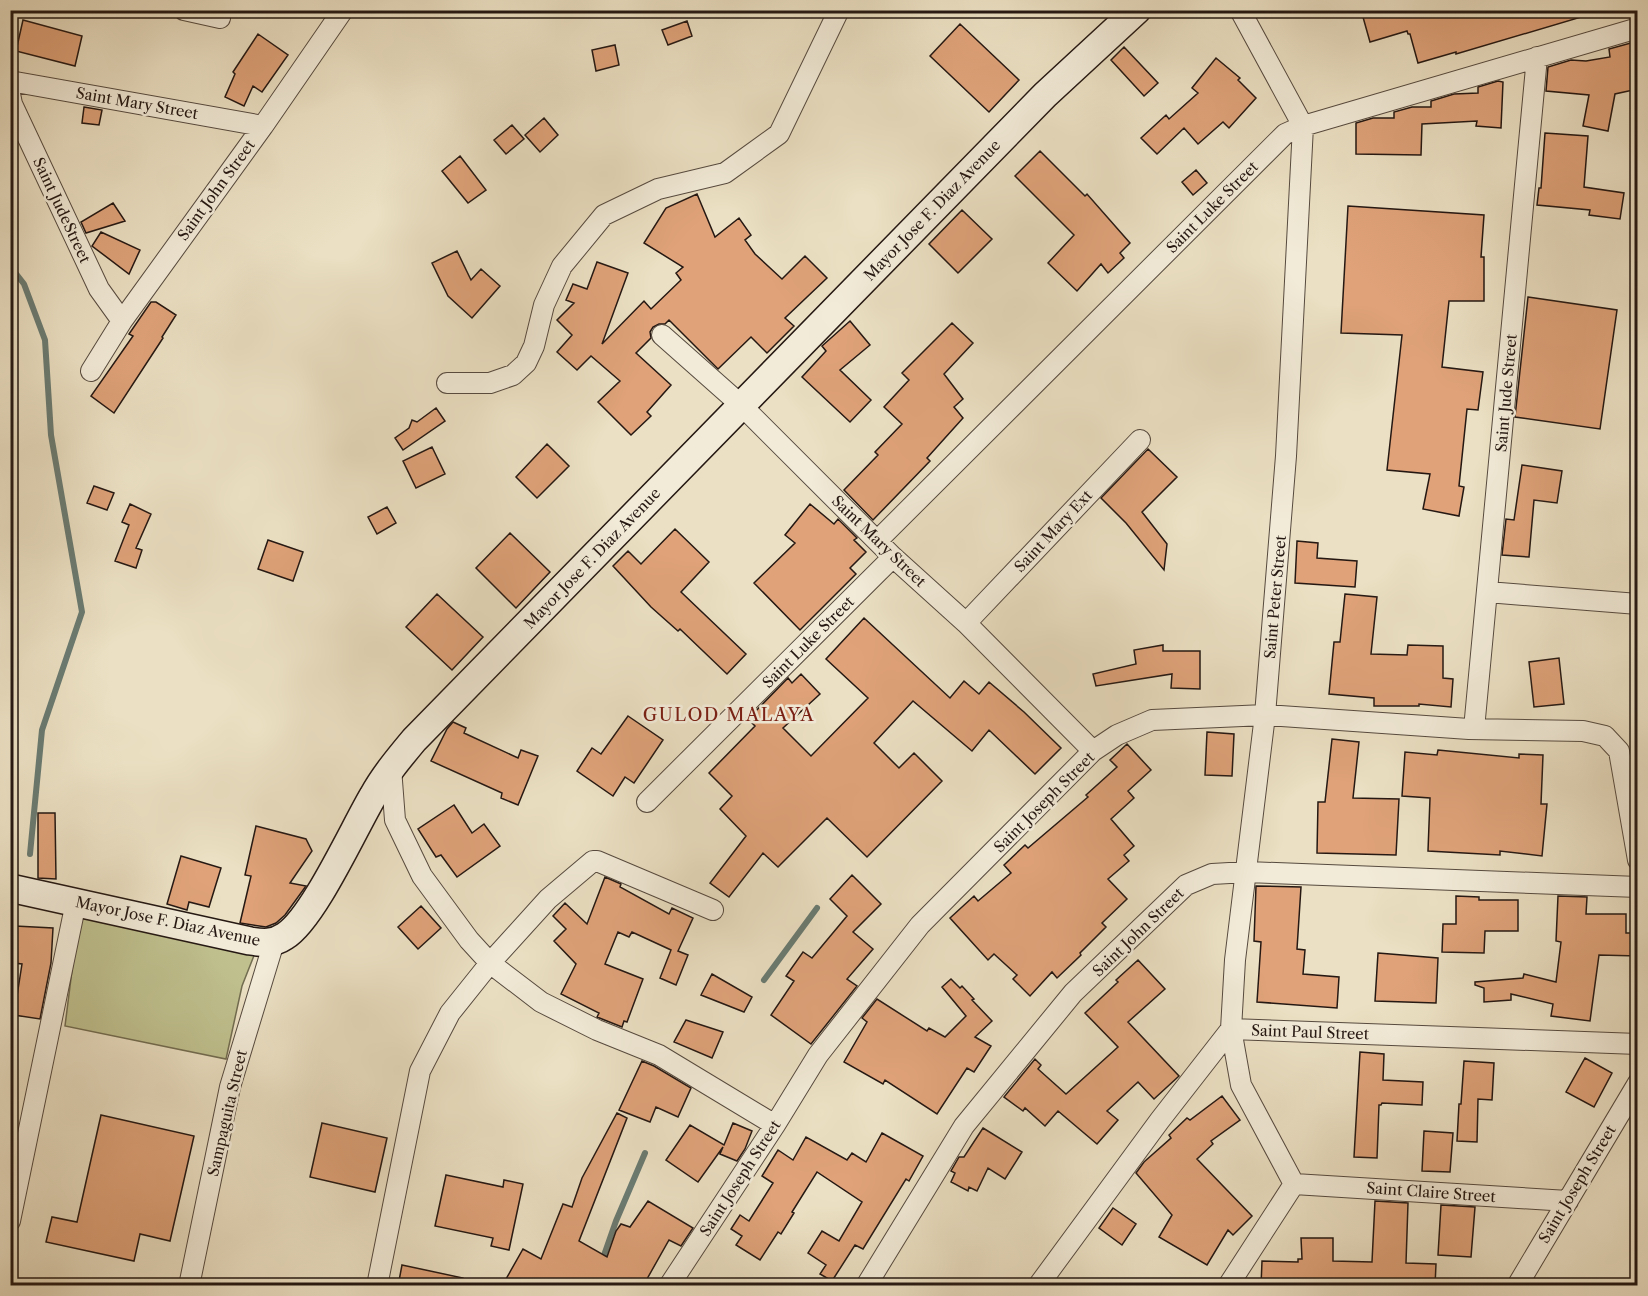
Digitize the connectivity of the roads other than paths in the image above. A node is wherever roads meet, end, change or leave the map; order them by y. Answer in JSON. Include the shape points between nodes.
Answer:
{"nodes":[{"id":1,"x":184,"y":10,"type":"edge"},
{"id":2,"x":343,"y":10,"type":"edge"},
{"id":3,"x":839,"y":10,"type":"edge"},
{"id":4,"x":1137,"y":10,"type":"edge"},
{"id":5,"x":1240,"y":10,"type":"edge"},
{"id":6,"x":220,"y":18,"type":"dead end"},
{"id":7,"x":1638,"y":28,"type":"edge"},
{"id":8,"x":1537,"y":57,"type":"junction"},
{"id":9,"x":10,"y":81,"type":"edge"},
{"id":10,"x":10,"y":94,"type":"edge"},
{"id":11,"x":263,"y":126,"type":"junction"},
{"id":12,"x":1303,"y":126,"type":"junction"},
{"id":13,"x":122,"y":321,"type":"junction"},
{"id":14,"x":662,"y":335,"type":"dead end"},
{"id":15,"x":91,"y":371,"type":"dead end"},
{"id":16,"x":447,"y":383,"type":"dead end"},
{"id":17,"x":741,"y":405,"type":"junction"},
{"id":18,"x":1140,"y":440,"type":"dead end"},
{"id":19,"x":878,"y":540,"type":"junction"},
{"id":20,"x":893,"y":557,"type":"junction"},
{"id":21,"x":1487,"y":592,"type":"junction"},
{"id":22,"x":1638,"y":604,"type":"edge"},
{"id":23,"x":966,"y":623,"type":"junction"},
{"id":24,"x":1265,"y":715,"type":"junction"},
{"id":25,"x":1474,"y":729,"type":"junction"},
{"id":26,"x":1093,"y":751,"type":"junction"},
{"id":27,"x":391,"y":768,"type":"junction"},
{"id":28,"x":647,"y":802,"type":"dead end"},
{"id":29,"x":1638,"y":860,"type":"edge"},
{"id":30,"x":1246,"y":872,"type":"junction"},
{"id":31,"x":1638,"y":886,"type":"edge"},
{"id":32,"x":10,"y":888,"type":"edge"},
{"id":33,"x":76,"y":902,"type":"junction"},
{"id":34,"x":713,"y":910,"type":"dead end"},
{"id":35,"x":274,"y":942,"type":"junction"},
{"id":36,"x":490,"y":963,"type":"junction"},
{"id":37,"x":1231,"y":1029,"type":"junction"},
{"id":38,"x":1638,"y":1044,"type":"edge"},
{"id":39,"x":1638,"y":1083,"type":"edge"},
{"id":40,"x":775,"y":1125,"type":"junction"},
{"id":41,"x":1294,"y":1184,"type":"junction"},
{"id":42,"x":1568,"y":1201,"type":"junction"},
{"id":43,"x":10,"y":1221,"type":"edge"},
{"id":44,"x":189,"y":1286,"type":"edge"},
{"id":45,"x":377,"y":1286,"type":"edge"},
{"id":46,"x":669,"y":1286,"type":"edge"},
{"id":47,"x":866,"y":1286,"type":"edge"},
{"id":48,"x":1038,"y":1286,"type":"edge"},
{"id":49,"x":1228,"y":1286,"type":"edge"},
{"id":50,"x":1517,"y":1286,"type":"edge"}],
"edges":[{"from":1,"to":6,"type":"street"},
{"from":2,"to":11,"type":"street","name":"Saint John Street"},
{"from":3,"to":16,"type":"street","via":[[779,134],[725,173],[658,189],[604,215],[562,266],[544,305],[526,363],[513,375],[490,383]]},
{"from":4,"to":17,"type":"main road","name":"Mayor Jose F. Diaz Avenue","via":[[1045,95]]},
{"from":5,"to":12,"type":"street"},
{"from":7,"to":8,"type":"street","name":"Saint Luke Street"},
{"from":8,"to":12,"type":"street","name":"Saint Luke Street"},
{"from":8,"to":21,"type":"street","name":"Saint Jude Street"},
{"from":9,"to":11,"type":"street","name":"Saint Mary Street"},
{"from":10,"to":13,"type":"street","name":"Saint JudeStreet","via":[[99,289]]},
{"from":11,"to":13,"type":"street","name":"Saint John Street"},
{"from":12,"to":19,"type":"street","name":"Saint Luke Street","via":[[1285,134]]},
{"from":12,"to":24,"type":"street","name":"Saint Peter Street","via":[[1286,456]]},
{"from":13,"to":15,"type":"street","name":"Saint John Street"},
{"from":14,"to":17,"type":"street","name":"Saint Mary Street"},
{"from":17,"to":19,"type":"street","name":"Saint Mary Street"},
{"from":17,"to":27,"type":"main road","name":"Mayor Jose F. Diaz Avenue"},
{"from":18,"to":23,"type":"street","name":"Saint Mary Ext"},
{"from":19,"to":20,"type":"street","name":"Saint Mary Street"},
{"from":20,"to":23,"type":"street","name":"Saint Mary Street"},
{"from":20,"to":28,"type":"street","name":"Saint Luke Street"},
{"from":21,"to":22,"type":"street"},
{"from":21,"to":25,"type":"street","name":"Saint Jude Street"},
{"from":23,"to":26,"type":"street","name":"Saint Mary Street"},
{"from":24,"to":25,"type":"street","name":"Saint Joseph Street"},
{"from":24,"to":26,"type":"street","name":"Saint Joseph Street","via":[[1152,720],[1117,735]]},
{"from":24,"to":30,"type":"street","name":"Saint Peter Street"},
{"from":25,"to":29,"type":"street","name":"Saint Joseph Street","via":[[1583,731],[1605,736],[1619,751]]},
{"from":26,"to":40,"type":"street","name":"Saint Joseph Street","via":[[920,925],[818,1055]]},
{"from":27,"to":35,"type":"main road","name":"Mayor Jose F. Diaz Avenue","via":[[314,902],[287,936]]},
{"from":27,"to":36,"type":"street","via":[[395,820],[423,876]]},
{"from":30,"to":31,"type":"street","name":"Saint John Street"},
{"from":30,"to":37,"type":"street","name":"Saint Peter Street"},
{"from":30,"to":47,"type":"street","name":"Saint John Street","via":[[1212,874],[1186,885],[1073,993],[964,1126]]},
{"from":32,"to":33,"type":"main road","name":"Mayor Jose F. Diaz Avenue"},
{"from":33,"to":35,"type":"main road","name":"Mayor Jose F. Diaz Avenue","via":[[250,941]]},
{"from":33,"to":43,"type":"street"},
{"from":34,"to":36,"type":"street","via":[[593,861],[548,899]]},
{"from":35,"to":44,"type":"street","name":"Sampaguita Street","via":[[230,1087]]},
{"from":36,"to":40,"type":"street","via":[[541,1002],[659,1055]]},
{"from":36,"to":45,"type":"street","via":[[450,1013],[420,1071]]},
{"from":37,"to":38,"type":"street","name":"Saint Paul Street"},
{"from":37,"to":41,"type":"street","name":"Saint Peter Street","via":[[1241,1085]]},
{"from":37,"to":48,"type":"street","name":"Saint Paul Street"},
{"from":39,"to":42,"type":"street","name":"Saint Joseph Street"},
{"from":40,"to":46,"type":"street","name":"Saint Joseph Street"},
{"from":41,"to":42,"type":"street","name":"Saint Claire Street"},
{"from":41,"to":49,"type":"street"},
{"from":42,"to":50,"type":"street","name":"Saint Joseph Street"}]}
